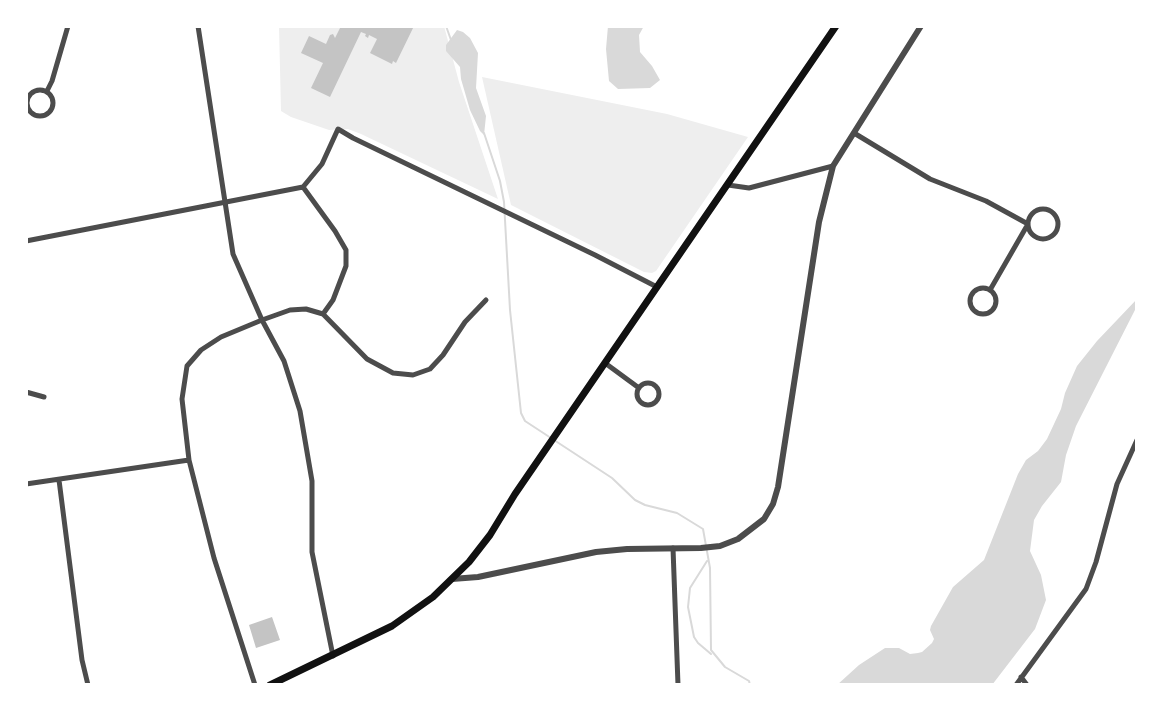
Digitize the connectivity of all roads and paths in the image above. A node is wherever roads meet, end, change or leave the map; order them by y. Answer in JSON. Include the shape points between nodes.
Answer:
{"nodes":[{"id":1,"x":68,"y":26,"type":"edge"},
{"id":2,"x":198,"y":26,"type":"edge"},
{"id":3,"x":836,"y":26,"type":"edge"},
{"id":4,"x":921,"y":26,"type":"edge"},
{"id":5,"x":47,"y":91,"type":"junction"},
{"id":6,"x":854,"y":133,"type":"junction"},
{"id":7,"x":833,"y":166,"type":"junction"},
{"id":8,"x":728,"y":185,"type":"junction"},
{"id":9,"x":303,"y":187,"type":"junction"},
{"id":10,"x":224,"y":204,"type":"junction"},
{"id":11,"x":1028,"y":224,"type":"junction"},
{"id":12,"x":26,"y":241,"type":"edge"},
{"id":13,"x":657,"y":287,"type":"junction"},
{"id":14,"x":990,"y":290,"type":"junction"},
{"id":15,"x":486,"y":300,"type":"dead end"},
{"id":16,"x":323,"y":314,"type":"junction"},
{"id":17,"x":262,"y":320,"type":"junction"},
{"id":18,"x":605,"y":363,"type":"junction"},
{"id":19,"x":639,"y":388,"type":"junction"},
{"id":20,"x":26,"y":392,"type":"edge"},
{"id":21,"x":44,"y":397,"type":"dead end"},
{"id":22,"x":1137,"y":440,"type":"edge"},
{"id":23,"x":189,"y":460,"type":"junction"},
{"id":24,"x":59,"y":480,"type":"junction"},
{"id":25,"x":26,"y":484,"type":"edge"},
{"id":26,"x":673,"y":548,"type":"junction"},
{"id":27,"x":452,"y":579,"type":"junction"},
{"id":28,"x":333,"y":656,"type":"junction"},
{"id":29,"x":1021,"y":677,"type":"junction"},
{"id":30,"x":88,"y":685,"type":"edge"},
{"id":31,"x":255,"y":685,"type":"edge"},
{"id":32,"x":270,"y":685,"type":"edge"},
{"id":33,"x":678,"y":685,"type":"edge"},
{"id":34,"x":1016,"y":685,"type":"edge"},
{"id":35,"x":1027,"y":685,"type":"edge"}],
"edges":[{"from":1,"to":5,"type":"street"},
{"from":2,"to":10,"type":"street"},
{"from":3,"to":8,"type":"main road"},
{"from":4,"to":6,"type":"street"},
{"from":5,"to":5,"type":"street","via":[[29,96],[34,114],[52,110]]},
{"from":6,"to":7,"type":"street"},
{"from":6,"to":11,"type":"street","via":[[930,179]]},
{"from":7,"to":8,"type":"street","via":[[749,188]]},
{"from":7,"to":26,"type":"street","via":[[819,222],[776,497],[757,526],[731,542]]},
{"from":8,"to":13,"type":"main road"},
{"from":9,"to":10,"type":"street"},
{"from":9,"to":13,"type":"street","via":[[322,164],[338,129]]},
{"from":9,"to":16,"type":"street","via":[[346,250],[346,266]]},
{"from":10,"to":12,"type":"street"},
{"from":10,"to":17,"type":"street","via":[[233,254]]},
{"from":11,"to":11,"type":"street","via":[[1032,235],[1044,240],[1058,225],[1054,214],[1044,209],[1033,213]]},
{"from":11,"to":14,"type":"street"},
{"from":13,"to":18,"type":"main road"},
{"from":14,"to":14,"type":"street","via":[[972,295],[977,313],[995,308]]},
{"from":15,"to":16,"type":"street","via":[[430,369],[413,375],[393,373],[367,359]]},
{"from":16,"to":17,"type":"street","via":[[290,310]]},
{"from":17,"to":23,"type":"street","via":[[221,337],[187,366],[182,399]]},
{"from":17,"to":28,"type":"street","via":[[284,361],[300,411],[312,481],[312,552]]},
{"from":18,"to":19,"type":"street"},
{"from":18,"to":27,"type":"main road","via":[[490,535]]},
{"from":19,"to":19,"type":"street","via":[[642,404],[656,401],[653,385]]},
{"from":20,"to":21,"type":"street"},
{"from":22,"to":29,"type":"street","via":[[1117,484],[1086,589]]},
{"from":23,"to":24,"type":"street"},
{"from":23,"to":31,"type":"street"},
{"from":24,"to":25,"type":"street"},
{"from":24,"to":30,"type":"street"},
{"from":26,"to":27,"type":"street","via":[[596,552]]},
{"from":26,"to":33,"type":"street"},
{"from":27,"to":28,"type":"main road","via":[[392,626]]},
{"from":28,"to":32,"type":"main road"},
{"from":29,"to":34,"type":"street"},
{"from":29,"to":35,"type":"street"}]}
